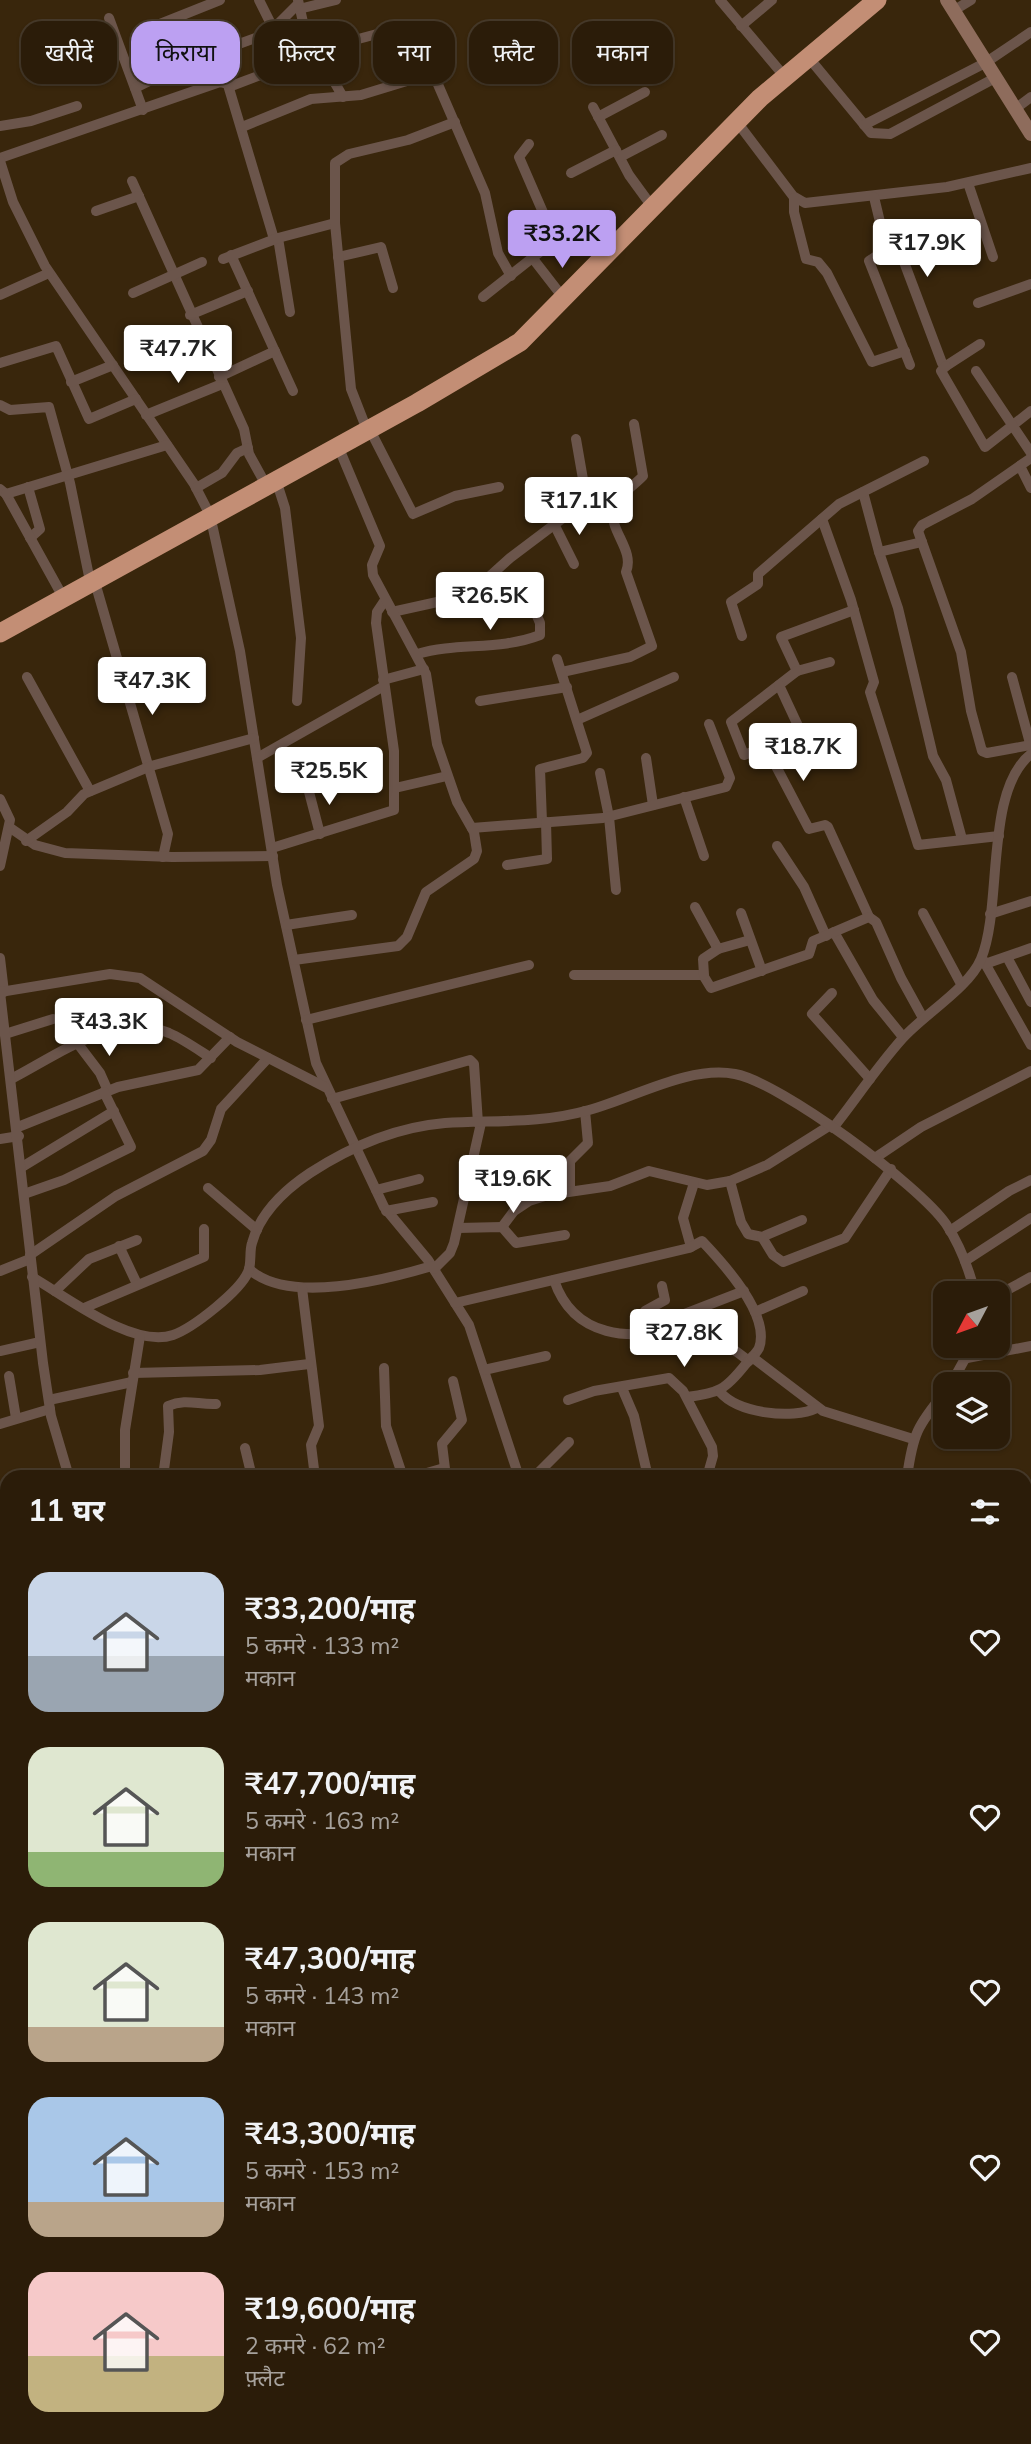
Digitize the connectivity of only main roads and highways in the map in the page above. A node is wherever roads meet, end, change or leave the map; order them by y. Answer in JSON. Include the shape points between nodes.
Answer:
{"nodes":[{"id":1,"x":877,"y":0,"type":"edge"},
{"id":2,"x":0,"y":633,"type":"edge"}],
"edges":[{"from":1,"to":2,"type":"highway","via":[[737,122],[565,300],[509,349]]}]}
